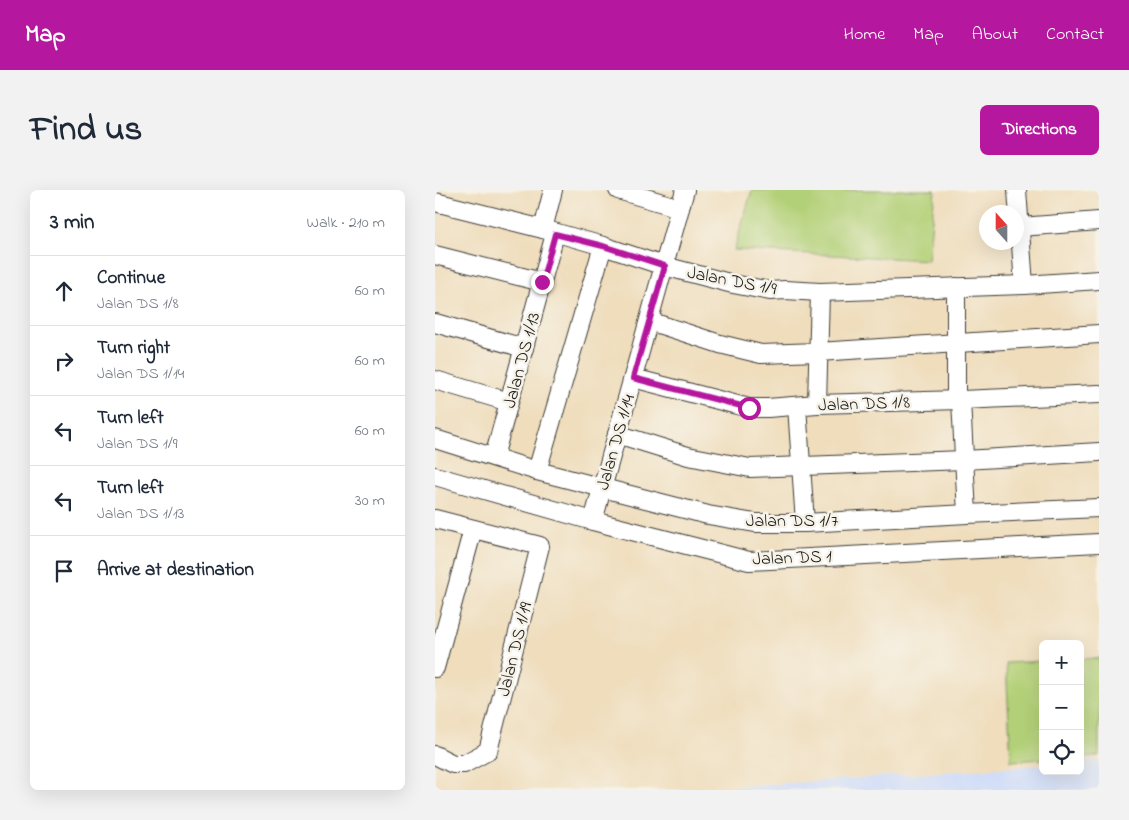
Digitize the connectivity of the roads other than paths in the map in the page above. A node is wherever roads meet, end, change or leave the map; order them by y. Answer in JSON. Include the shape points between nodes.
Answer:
{"nodes":[{"id":1,"x":553,"y":190,"type":"edge"},
{"id":2,"x":618,"y":190,"type":"edge"},
{"id":3,"x":685,"y":190,"type":"edge"},
{"id":4,"x":1017,"y":190,"type":"edge"},
{"id":5,"x":435,"y":202,"type":"edge"},
{"id":6,"x":1018,"y":205,"type":"edge"},
{"id":7,"x":680,"y":208,"type":"junction"},
{"id":8,"x":1099,"y":221,"type":"edge"},
{"id":9,"x":1024,"y":227,"type":"edge"},
{"id":10,"x":549,"y":232,"type":"junction"},
{"id":11,"x":603,"y":246,"type":"junction"},
{"id":12,"x":1022,"y":250,"type":"edge"},
{"id":13,"x":435,"y":255,"type":"edge"},
{"id":14,"x":665,"y":266,"type":"junction"},
{"id":15,"x":1099,"y":280,"type":"edge"},
{"id":16,"x":542,"y":282,"type":"junction"},
{"id":17,"x":1024,"y":285,"type":"junction"},
{"id":18,"x":956,"y":287,"type":"junction"},
{"id":19,"x":820,"y":292,"type":"junction"},
{"id":20,"x":649,"y":321,"type":"junction"},
{"id":21,"x":435,"y":323,"type":"edge"},
{"id":22,"x":1099,"y":334,"type":"edge"},
{"id":23,"x":956,"y":343,"type":"junction"},
{"id":24,"x":524,"y":348,"type":"junction"},
{"id":25,"x":818,"y":352,"type":"junction"},
{"id":26,"x":633,"y":378,"type":"junction"},
{"id":27,"x":435,"y":380,"type":"edge"},
{"id":28,"x":1099,"y":394,"type":"edge"},
{"id":29,"x":958,"y":400,"type":"junction"},
{"id":30,"x":509,"y":402,"type":"junction"},
{"id":31,"x":817,"y":404,"type":"junction"},
{"id":32,"x":797,"y":406,"type":"junction"},
{"id":33,"x":617,"y":434,"type":"junction"},
{"id":34,"x":435,"y":439,"type":"edge"},
{"id":35,"x":1099,"y":452,"type":"edge"},
{"id":36,"x":494,"y":457,"type":"junction"},
{"id":37,"x":964,"y":460,"type":"junction"},
{"id":38,"x":801,"y":466,"type":"junction"},
{"id":39,"x":537,"y":471,"type":"junction"},
{"id":40,"x":435,"y":476,"type":"edge"},
{"id":41,"x":602,"y":488,"type":"junction"},
{"id":42,"x":1099,"y":508,"type":"edge"},
{"id":43,"x":967,"y":514,"type":"junction"},
{"id":44,"x":435,"y":519,"type":"edge"},
{"id":45,"x":593,"y":521,"type":"junction"},
{"id":46,"x":805,"y":523,"type":"junction"},
{"id":47,"x":473,"y":529,"type":"junction"},
{"id":48,"x":1099,"y":543,"type":"edge"},
{"id":49,"x":435,"y":668,"type":"edge"},
{"id":50,"x":435,"y":755,"type":"edge"}],
"edges":[{"from":1,"to":10,"type":"street","name":"Jalan DS 1/13"},
{"from":2,"to":7,"type":"street"},
{"from":3,"to":7,"type":"street","name":"Jalan DS 1/14"},
{"from":4,"to":6,"type":"street"},
{"from":5,"to":10,"type":"street","name":"Jalan DS 1/9"},
{"from":7,"to":14,"type":"street","name":"Jalan DS 1/14"},
{"from":8,"to":9,"type":"street"},
{"from":10,"to":11,"type":"street","name":"Jalan DS 1/9"},
{"from":10,"to":16,"type":"street","name":"Jalan DS 1/13"},
{"from":11,"to":14,"type":"street","name":"Jalan DS 1/9"},
{"from":11,"to":39,"type":"street"},
{"from":12,"to":17,"type":"street"},
{"from":13,"to":16,"type":"street"},
{"from":14,"to":19,"type":"street","name":"Jalan DS 1/9","via":[[770,291]]},
{"from":14,"to":20,"type":"street","name":"Jalan DS 1/14"},
{"from":15,"to":17,"type":"street","name":"Jalan DS 1/9"},
{"from":16,"to":24,"type":"street","name":"Jalan DS 1/13"},
{"from":17,"to":18,"type":"street","name":"Jalan DS 1/9"},
{"from":18,"to":19,"type":"street","name":"Jalan DS 1/9"},
{"from":18,"to":23,"type":"street"},
{"from":19,"to":25,"type":"street"},
{"from":20,"to":25,"type":"street","via":[[761,354]]},
{"from":20,"to":26,"type":"street","name":"Jalan DS 1/14"},
{"from":21,"to":24,"type":"street"},
{"from":22,"to":23,"type":"street"},
{"from":23,"to":25,"type":"street"},
{"from":23,"to":29,"type":"street"},
{"from":24,"to":30,"type":"street","name":"Jalan DS 1/13"},
{"from":25,"to":31,"type":"street"},
{"from":26,"to":32,"type":"street","name":"Jalan DS 1/8","via":[[749,408]]},
{"from":26,"to":33,"type":"street","name":"Jalan DS 1/14"},
{"from":27,"to":30,"type":"street"},
{"from":28,"to":29,"type":"street","name":"Jalan DS 1/8"},
{"from":29,"to":31,"type":"street","name":"Jalan DS 1/8"},
{"from":29,"to":37,"type":"street"},
{"from":30,"to":36,"type":"street","name":"Jalan DS 1/13"},
{"from":31,"to":32,"type":"street","name":"Jalan DS 1/8"},
{"from":32,"to":38,"type":"street"},
{"from":33,"to":38,"type":"street","via":[[688,456],[750,468]]},
{"from":33,"to":41,"type":"street","name":"Jalan DS 1/14"},
{"from":34,"to":36,"type":"street","name":"Jalan DS 1/7"},
{"from":35,"to":37,"type":"street"},
{"from":36,"to":39,"type":"street","name":"Jalan DS 1/7"},
{"from":37,"to":38,"type":"street"},
{"from":37,"to":43,"type":"street"},
{"from":38,"to":46,"type":"street"},
{"from":39,"to":41,"type":"street","name":"Jalan DS 1/7"},
{"from":40,"to":45,"type":"street","name":"Jalan DS 1"},
{"from":41,"to":45,"type":"street","name":"Jalan DS 1/14"},
{"from":41,"to":46,"type":"street","name":"Jalan DS 1/7","via":[[736,520]]},
{"from":42,"to":43,"type":"street","name":"Jalan DS 1/7"},
{"from":43,"to":46,"type":"street","name":"Jalan DS 1/7"},
{"from":44,"to":47,"type":"street"},
{"from":45,"to":48,"type":"street","name":"Jalan DS 1","via":[[749,560]]},
{"from":47,"to":49,"type":"street"},
{"from":47,"to":50,"type":"street","name":"Jalan DS 1/19","via":[[540,546],[488,751],[464,764],[453,764]]}]}
